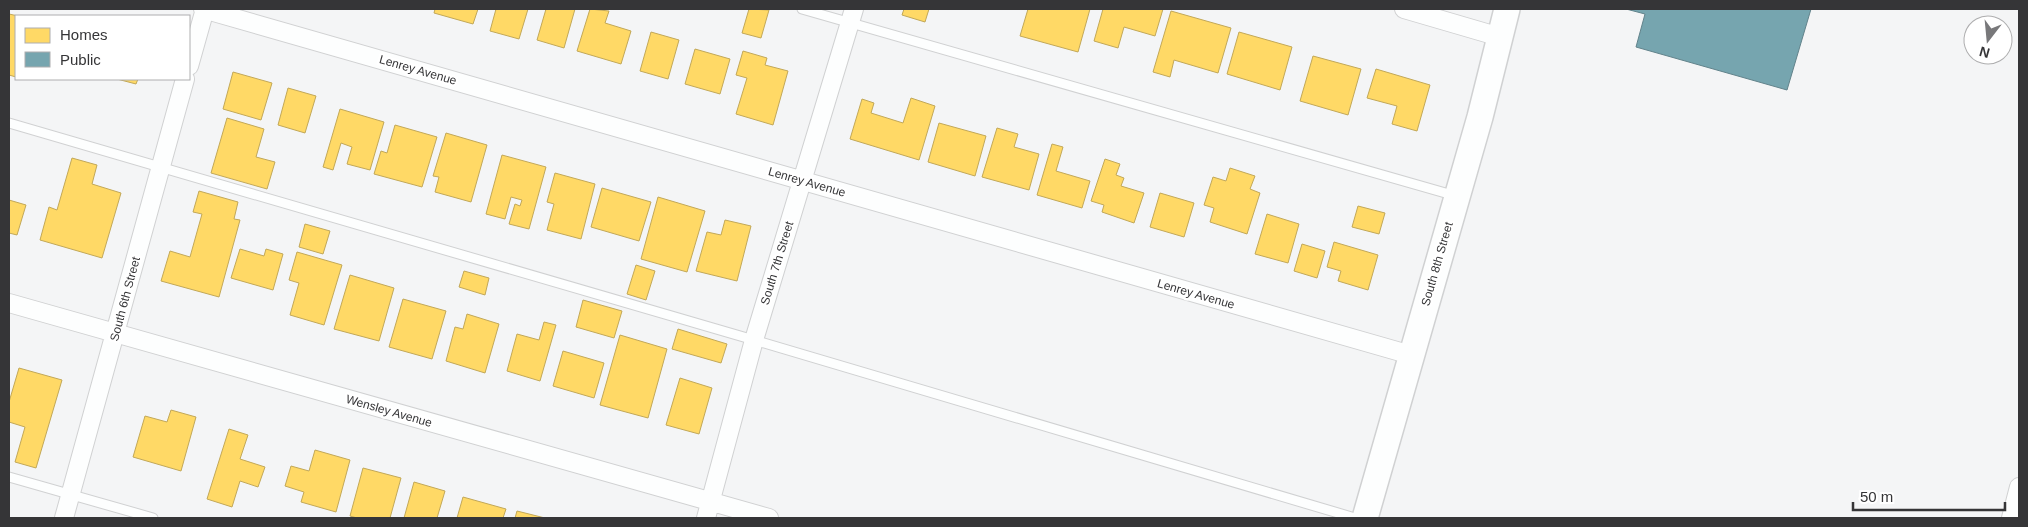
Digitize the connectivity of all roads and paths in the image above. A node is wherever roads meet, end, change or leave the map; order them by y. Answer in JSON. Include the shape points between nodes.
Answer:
{"nodes":[{"id":1,"x":204,"y":9,"type":"edge"},
{"id":2,"x":802,"y":9,"type":"edge"},
{"id":3,"x":1404,"y":9,"type":"edge"},
{"id":4,"x":1507,"y":9,"type":"edge"},
{"id":5,"x":852,"y":16,"type":"edge"},
{"id":6,"x":1500,"y":37,"type":"junction"},
{"id":7,"x":190,"y":62,"type":"edge"},
{"id":8,"x":185,"y":80,"type":"edge"},
{"id":9,"x":9,"y":123,"type":"edge"},
{"id":10,"x":161,"y":168,"type":"junction"},
{"id":11,"x":802,"y":181,"type":"junction"},
{"id":12,"x":1456,"y":196,"type":"junction"},
{"id":13,"x":9,"y":303,"type":"edge"},
{"id":14,"x":116,"y":334,"type":"junction"},
{"id":15,"x":754,"y":340,"type":"junction"},
{"id":16,"x":1411,"y":355,"type":"junction"},
{"id":17,"x":9,"y":477,"type":"edge"},
{"id":18,"x":2019,"y":487,"type":"edge"},
{"id":19,"x":70,"y":495,"type":"junction"},
{"id":20,"x":708,"y":510,"type":"edge"},
{"id":21,"x":64,"y":518,"type":"edge"},
{"id":22,"x":153,"y":518,"type":"edge"},
{"id":23,"x":769,"y":518,"type":"edge"},
{"id":24,"x":1355,"y":518,"type":"edge"},
{"id":25,"x":1365,"y":518,"type":"edge"},
{"id":26,"x":2011,"y":518,"type":"edge"}],
"edges":[{"from":1,"to":7,"type":"street"},
{"from":1,"to":11,"type":"street","name":"Lenrey Avenue"},
{"from":2,"to":5,"type":"lane"},
{"from":3,"to":6,"type":"street"},
{"from":4,"to":6,"type":"street","name":"South 8th Street"},
{"from":5,"to":11,"type":"street","name":"South 7th Street"},
{"from":5,"to":12,"type":"lane"},
{"from":6,"to":12,"type":"street","name":"South 8th Street"},
{"from":8,"to":10,"type":"street","name":"South 6th Street"},
{"from":9,"to":10,"type":"lane"},
{"from":10,"to":14,"type":"street","name":"South 6th Street"},
{"from":10,"to":15,"type":"lane"},
{"from":11,"to":15,"type":"street","name":"South 7th Street"},
{"from":11,"to":16,"type":"street","name":"Lenrey Avenue"},
{"from":12,"to":16,"type":"street","name":"South 8th Street"},
{"from":13,"to":14,"type":"street","name":"Wensley Avenue"},
{"from":14,"to":19,"type":"street","name":"South 6th Street"},
{"from":14,"to":20,"type":"street","name":"Wensley Avenue"},
{"from":15,"to":20,"type":"street","name":"South 7th Street"},
{"from":15,"to":24,"type":"lane"},
{"from":16,"to":25,"type":"street","name":"South 8th Street"},
{"from":17,"to":19,"type":"lane"},
{"from":18,"to":26,"type":"street"},
{"from":19,"to":21,"type":"street","name":"South 6th Street"},
{"from":19,"to":22,"type":"lane"},
{"from":20,"to":23,"type":"street","name":"Wensley Avenue"}]}
